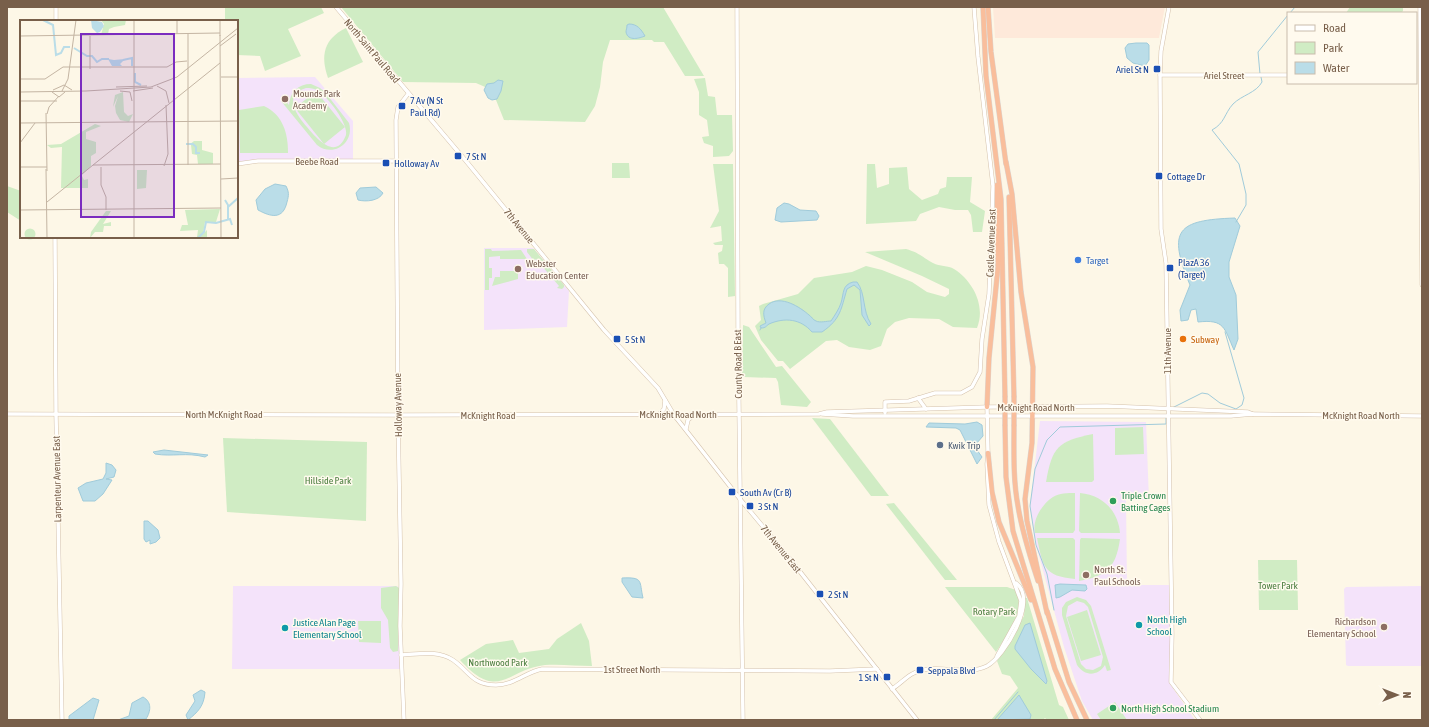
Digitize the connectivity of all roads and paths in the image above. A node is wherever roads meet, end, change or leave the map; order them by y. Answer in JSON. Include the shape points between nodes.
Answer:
{"nodes":[{"id":1,"x":56,"y":7,"type":"edge"},
{"id":2,"x":336,"y":7,"type":"edge"},
{"id":3,"x":737,"y":7,"type":"edge"},
{"id":4,"x":974,"y":7,"type":"edge"},
{"id":5,"x":983,"y":7,"type":"edge"},
{"id":6,"x":988,"y":7,"type":"edge"},
{"id":7,"x":1169,"y":7,"type":"edge"},
{"id":8,"x":1420,"y":7,"type":"edge"},
{"id":9,"x":56,"y":20,"type":"edge"},
{"id":10,"x":1418,"y":74,"type":"edge"},
{"id":11,"x":1160,"y":75,"type":"junction"},
{"id":12,"x":1287,"y":75,"type":"edge"},
{"id":13,"x":408,"y":94,"type":"junction"},
{"id":14,"x":396,"y":161,"type":"junction"},
{"id":15,"x":997,"y":162,"type":"junction"},
{"id":16,"x":1006,"y":162,"type":"junction"},
{"id":17,"x":238,"y":164,"type":"edge"},
{"id":18,"x":55,"y":238,"type":"edge"},
{"id":19,"x":1422,"y":285,"type":"edge"},
{"id":20,"x":647,"y":376,"type":"joint"},
{"id":21,"x":664,"y":397,"type":"junction"},
{"id":22,"x":918,"y":398,"type":"junction"},
{"id":23,"x":987,"y":407,"type":"junction"},
{"id":24,"x":1034,"y":407,"type":"junction"},
{"id":25,"x":926,"y":409,"type":"junction"},
{"id":26,"x":1168,"y":409,"type":"junction"},
{"id":27,"x":885,"y":411,"type":"junction"},
{"id":28,"x":7,"y":414,"type":"edge"},
{"id":29,"x":56,"y":414,"type":"junction"},
{"id":30,"x":739,"y":414,"type":"junction"},
{"id":31,"x":819,"y":414,"type":"junction"},
{"id":32,"x":1253,"y":414,"type":"junction"},
{"id":33,"x":440,"y":415,"type":"joint"},
{"id":34,"x":537,"y":415,"type":"joint"},
{"id":35,"x":658,"y":415,"type":"junction"},
{"id":36,"x":674,"y":415,"type":"junction"},
{"id":37,"x":694,"y":415,"type":"junction"},
{"id":38,"x":398,"y":416,"type":"junction"},
{"id":39,"x":885,"y":416,"type":"junction"},
{"id":40,"x":987,"y":416,"type":"junction"},
{"id":41,"x":1168,"y":416,"type":"junction"},
{"id":42,"x":1422,"y":416,"type":"edge"},
{"id":43,"x":1033,"y":417,"type":"junction"},
{"id":44,"x":686,"y":431,"type":"junction"},
{"id":45,"x":988,"y":453,"type":"junction"},
{"id":46,"x":740,"y":500,"type":"junction"},
{"id":47,"x":1047,"y":613,"type":"junction"},
{"id":48,"x":1039,"y":616,"type":"junction"},
{"id":49,"x":401,"y":655,"type":"junction"},
{"id":50,"x":877,"y":669,"type":"junction"},
{"id":51,"x":742,"y":670,"type":"junction"},
{"id":52,"x":892,"y":689,"type":"junction"},
{"id":53,"x":62,"y":720,"type":"edge"},
{"id":54,"x":404,"y":720,"type":"edge"},
{"id":55,"x":743,"y":720,"type":"edge"},
{"id":56,"x":917,"y":720,"type":"edge"},
{"id":57,"x":1076,"y":720,"type":"edge"},
{"id":58,"x":1087,"y":720,"type":"edge"},
{"id":59,"x":1200,"y":720,"type":"edge"}],
"edges":[{"from":1,"to":9,"type":"street"},
{"from":2,"to":13,"type":"street","name":"North Saint Paul Road"},
{"from":3,"to":30,"type":"street","name":"County Road B East"},
{"from":4,"to":22,"type":"street","name":"Castle Avenue East","via":[[993,186],[989,300],[982,338],[980,372],[975,383],[964,391],[930,394]]},
{"from":5,"to":15,"type":"highway","via":[[986,76]]},
{"from":6,"to":16,"type":"highway"},
{"from":7,"to":11,"type":"street","name":"11th Avenue","via":[[1161,50]]},
{"from":8,"to":10,"type":"street"},
{"from":10,"to":19,"type":"street"},
{"from":11,"to":12,"type":"street","name":"Ariel Street"},
{"from":11,"to":26,"type":"street","name":"11th Avenue","via":[[1161,229],[1166,263]]},
{"from":13,"to":14,"type":"street","name":"Holloway Avenue","via":[[398,107]]},
{"from":13,"to":20,"type":"street","name":"7th Avenue","via":[[604,330]]},
{"from":14,"to":17,"type":"street","name":"Beebe Road","via":[[258,161]]},
{"from":14,"to":38,"type":"street","name":"Holloway Avenue"},
{"from":15,"to":23,"type":"highway","via":[[998,267],[988,358]]},
{"from":15,"to":48,"type":"highway","bridge":true,"via":[[1002,220],[1005,472],[1016,540]]},
{"from":16,"to":24,"type":"highway","via":[[1032,361]]},
{"from":16,"to":47,"type":"highway","bridge":true,"via":[[1010,210],[1014,466],[1018,507]]},
{"from":18,"to":29,"type":"street","name":"Larpenteur Avenue East"},
{"from":20,"to":21,"type":"street","name":"7th Avenue East"},
{"from":21,"to":35,"type":"street","via":[[665,405]]},
{"from":21,"to":36,"type":"street","name":"7th Avenue East"},
{"from":22,"to":25,"type":"street"},
{"from":22,"to":27,"type":"street","name":"Castle Avenue East","via":[[904,402],[885,402]]},
{"from":23,"to":24,"type":"street","name":"McKnight Road North"},
{"from":23,"to":25,"type":"street","name":"McKnight Road North"},
{"from":23,"to":40,"type":"street"},
{"from":24,"to":26,"type":"street","name":"McKnight Road North","via":[[1107,406]]},
{"from":24,"to":43,"type":"highway"},
{"from":25,"to":27,"type":"street","name":"McKnight Road North"},
{"from":26,"to":32,"type":"street","name":"McKnight Road North"},
{"from":26,"to":41,"type":"street","name":"11th Avenue"},
{"from":27,"to":31,"type":"street","name":"McKnight Road North"},
{"from":27,"to":39,"type":"street"},
{"from":28,"to":29,"type":"street","name":"North McKnight Road"},
{"from":29,"to":38,"type":"street","name":"North McKnight Road"},
{"from":29,"to":53,"type":"street","name":"Larpenteur Avenue East"},
{"from":30,"to":31,"type":"street","name":"McKnight Road North"},
{"from":30,"to":37,"type":"street","name":"McKnight Road North"},
{"from":30,"to":46,"type":"street","name":"County Road B East"},
{"from":31,"to":39,"type":"street","name":"McKnight Road North"},
{"from":32,"to":41,"type":"street","name":"McKnight Road North"},
{"from":32,"to":42,"type":"street","name":"McKnight Road North"},
{"from":33,"to":34,"type":"street","name":"McKnight Road"},
{"from":33,"to":38,"type":"street","name":"North McKnight Road"},
{"from":34,"to":35,"type":"street","name":"McKnight Road North"},
{"from":35,"to":36,"type":"street","name":"McKnight Road North"},
{"from":36,"to":37,"type":"street","name":"McKnight Road North"},
{"from":36,"to":44,"type":"street","name":"7th Avenue East"},
{"from":37,"to":44,"type":"street","via":[[688,420]]},
{"from":38,"to":49,"type":"street","name":"Holloway Avenue"},
{"from":39,"to":40,"type":"street","name":"McKnight Road North"},
{"from":40,"to":43,"type":"street","name":"McKnight Road North"},
{"from":40,"to":45,"type":"street"},
{"from":41,"to":43,"type":"street","name":"McKnight Road North"},
{"from":41,"to":59,"type":"street","name":"11th Avenue","via":[[1171,677],[1178,693]]},
{"from":43,"to":47,"type":"highway","via":[[1025,498],[1027,521]]},
{"from":44,"to":46,"type":"street","name":"7th Avenue East"},
{"from":45,"to":48,"type":"highway","via":[[992,492],[999,522]]},
{"from":45,"to":52,"type":"street","via":[[987,484],[991,514],[1021,597],[1020,613],[997,656],[988,666],[977,669],[931,669],[915,672]]},
{"from":46,"to":50,"type":"street","name":"7th Avenue East"},
{"from":46,"to":51,"type":"street","name":"County Road B East"},
{"from":47,"to":58,"type":"highway","via":[[1069,682]]},
{"from":48,"to":57,"type":"highway","via":[[1059,681]]},
{"from":49,"to":51,"type":"street","name":"1st Street North","via":[[439,654],[452,660],[473,678],[495,686],[507,684],[542,669]]},
{"from":49,"to":54,"type":"street","name":"Holloway Avenue"},
{"from":50,"to":51,"type":"street","name":"1st Street North"},
{"from":50,"to":52,"type":"street","name":"7th Avenue East"},
{"from":51,"to":55,"type":"street","name":"County Road B East"},
{"from":52,"to":56,"type":"street","name":"7th Avenue East"}]}
